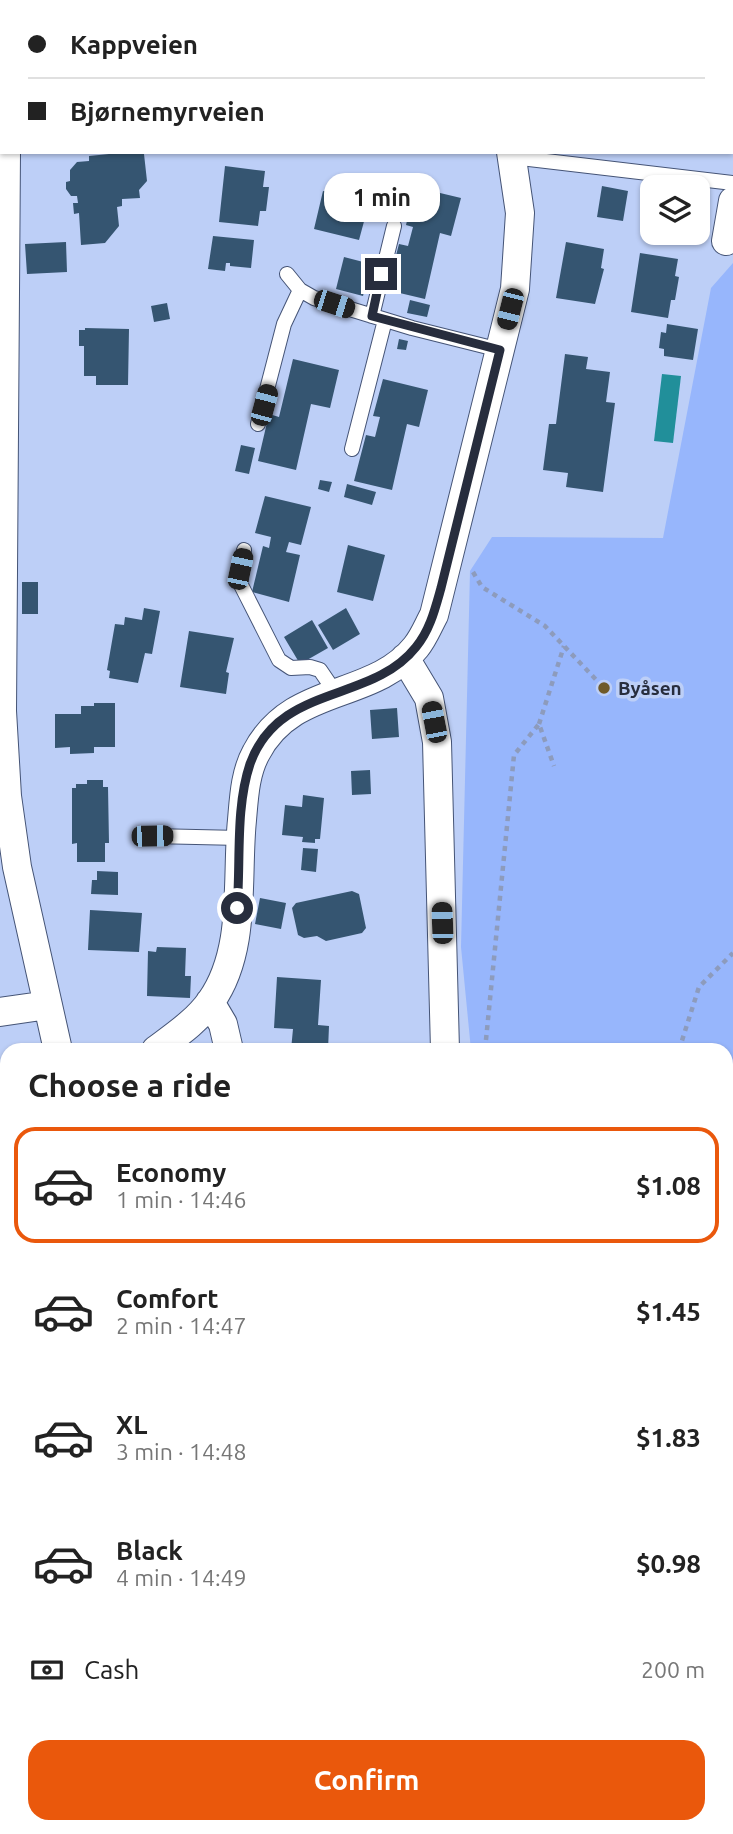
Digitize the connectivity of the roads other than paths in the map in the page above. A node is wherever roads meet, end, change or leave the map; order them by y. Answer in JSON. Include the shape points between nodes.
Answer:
{"nodes":[{"id":1,"x":6,"y":154,"type":"edge"},
{"id":2,"x":511,"y":155,"type":"edge"},
{"id":3,"x":733,"y":183,"type":"edge"},
{"id":4,"x":733,"y":201,"type":"edge"},
{"id":5,"x":394,"y":226,"type":"dead end"},
{"id":6,"x":726,"y":241,"type":"dead end"},
{"id":7,"x":287,"y":274,"type":"dead end"},
{"id":8,"x":300,"y":290,"type":"junction"},
{"id":9,"x":379,"y":318,"type":"junction"},
{"id":10,"x":500,"y":350,"type":"junction"},
{"id":11,"x":258,"y":424,"type":"dead end"},
{"id":12,"x":352,"y":449,"type":"dead end"},
{"id":13,"x":244,"y":550,"type":"dead end"},
{"id":14,"x":405,"y":659,"type":"junction"},
{"id":15,"x":335,"y":692,"type":"junction"},
{"id":16,"x":1,"y":711,"type":"edge"},
{"id":17,"x":152,"y":836,"type":"dead end"},
{"id":18,"x":240,"y":838,"type":"junction"},
{"id":19,"x":210,"y":1002,"type":"junction"},
{"id":20,"x":48,"y":1005,"type":"junction"},
{"id":21,"x":0,"y":1012,"type":"edge"},
{"id":22,"x":56,"y":1043,"type":"edge"},
{"id":23,"x":165,"y":1043,"type":"edge"},
{"id":24,"x":227,"y":1043,"type":"edge"},
{"id":25,"x":445,"y":1043,"type":"edge"}],
"edges":[{"from":1,"to":16,"type":"street"},
{"from":2,"to":3,"type":"lane"},
{"from":2,"to":10,"type":"street","via":[[520,213],[519,247],[515,289]]},
{"from":4,"to":6,"type":"street"},
{"from":5,"to":9,"type":"lane"},
{"from":7,"to":8,"type":"lane"},
{"from":8,"to":9,"type":"lane"},
{"from":8,"to":11,"type":"lane","via":[[285,324]]},
{"from":9,"to":10,"type":"lane"},
{"from":9,"to":12,"type":"lane"},
{"from":10,"to":14,"type":"street","via":[[434,615]]},
{"from":13,"to":15,"type":"lane","via":[[241,585],[278,660],[291,668],[320,670]]},
{"from":14,"to":15,"type":"street","via":[[377,677]]},
{"from":14,"to":25,"type":"street","via":[[429,698],[437,742]]},
{"from":15,"to":18,"type":"street","via":[[284,718],[262,741],[247,778]]},
{"from":16,"to":20,"type":"street","via":[[6,796],[17,867]]},
{"from":17,"to":18,"type":"lane"},
{"from":18,"to":19,"type":"street","via":[[228,968]]},
{"from":19,"to":23,"type":"street"},
{"from":19,"to":24,"type":"street"},
{"from":20,"to":21,"type":"street"},
{"from":20,"to":22,"type":"street"}]}
